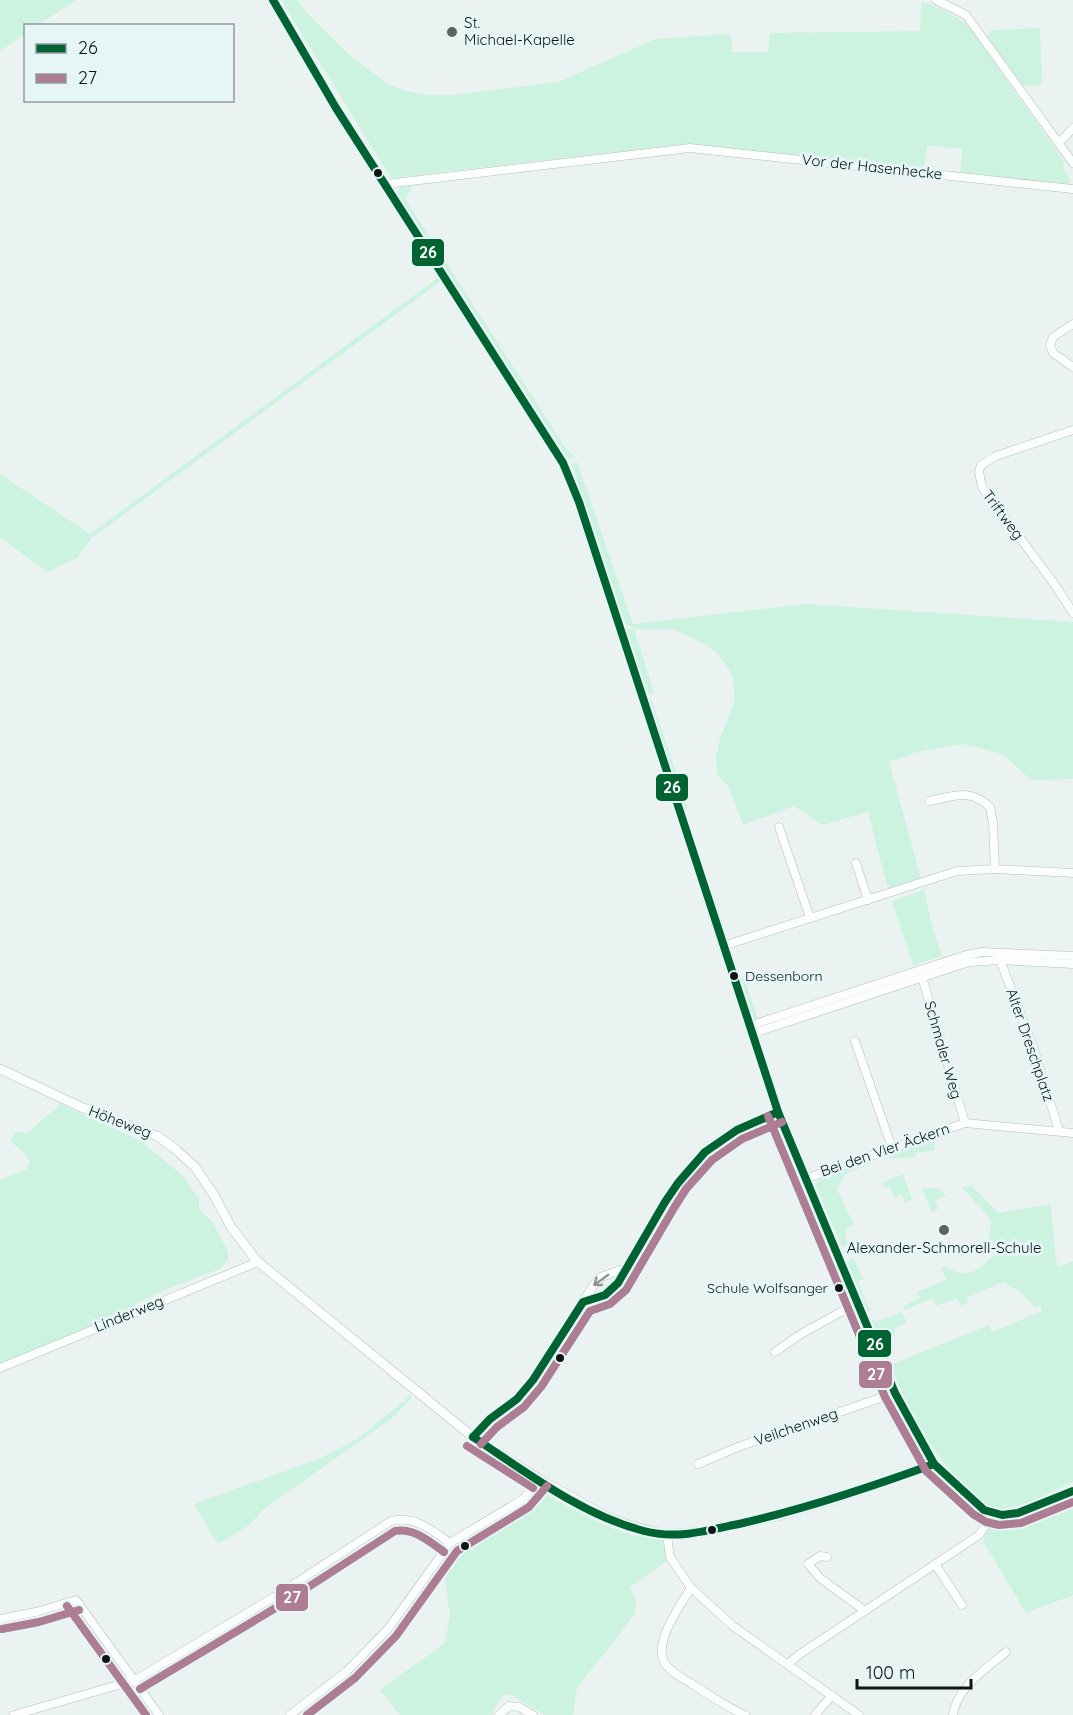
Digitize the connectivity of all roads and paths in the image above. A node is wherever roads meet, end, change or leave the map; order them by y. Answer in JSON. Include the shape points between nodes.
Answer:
{"nodes":[{"id":1,"x":273,"y":0,"type":"edge"},
{"id":2,"x":936,"y":0,"type":"edge"},
{"id":3,"x":1073,"y":128,"type":"edge"},
{"id":4,"x":1059,"y":143,"type":"junction"},
{"id":5,"x":1073,"y":164,"type":"edge"},
{"id":6,"x":386,"y":184,"type":"junction"},
{"id":7,"x":1073,"y":189,"type":"edge"},
{"id":8,"x":1073,"y":324,"type":"edge"},
{"id":9,"x":1073,"y":367,"type":"edge"},
{"id":10,"x":1073,"y":430,"type":"edge"},
{"id":11,"x":1073,"y":614,"type":"edge"},
{"id":12,"x":929,"y":801,"type":"dead end"},
{"id":13,"x":779,"y":827,"type":"dead end"},
{"id":14,"x":856,"y":862,"type":"dead end"},
{"id":15,"x":994,"y":869,"type":"junction"},
{"id":16,"x":1073,"y":873,"type":"edge"},
{"id":17,"x":868,"y":900,"type":"junction"},
{"id":18,"x":810,"y":918,"type":"junction"},
{"id":19,"x":723,"y":946,"type":"junction"},
{"id":20,"x":1073,"y":956,"type":"edge"},
{"id":21,"x":1000,"y":960,"type":"junction"},
{"id":22,"x":1073,"y":964,"type":"edge"},
{"id":23,"x":922,"y":977,"type":"junction"},
{"id":24,"x":750,"y":1030,"type":"junction"},
{"id":25,"x":855,"y":1041,"type":"dead end"},
{"id":26,"x":0,"y":1068,"type":"edge"},
{"id":27,"x":778,"y":1112,"type":"junction"},
{"id":28,"x":965,"y":1123,"type":"junction"},
{"id":29,"x":1059,"y":1131,"type":"junction"},
{"id":30,"x":1073,"y":1132,"type":"edge"},
{"id":31,"x":892,"y":1148,"type":"junction"},
{"id":32,"x":805,"y":1179,"type":"junction"},
{"id":33,"x":257,"y":1261,"type":"junction"},
{"id":34,"x":627,"y":1268,"type":"junction"},
{"id":35,"x":584,"y":1302,"type":"junction"},
{"id":36,"x":858,"y":1303,"type":"junction"},
{"id":37,"x":775,"y":1352,"type":"dead end"},
{"id":38,"x":0,"y":1368,"type":"edge"},
{"id":39,"x":895,"y":1393,"type":"junction"},
{"id":40,"x":473,"y":1437,"type":"junction"},
{"id":41,"x":698,"y":1464,"type":"dead end"},
{"id":42,"x":934,"y":1464,"type":"junction"},
{"id":43,"x":539,"y":1479,"type":"junction"},
{"id":44,"x":1073,"y":1491,"type":"edge"},
{"id":45,"x":990,"y":1512,"type":"junction"},
{"id":46,"x":667,"y":1535,"type":"junction"},
{"id":47,"x":450,"y":1543,"type":"junction"},
{"id":48,"x":827,"y":1557,"type":"dead end"},
{"id":49,"x":935,"y":1564,"type":"junction"},
{"id":50,"x":691,"y":1588,"type":"junction"},
{"id":51,"x":962,"y":1605,"type":"dead end"},
{"id":52,"x":865,"y":1611,"type":"junction"},
{"id":53,"x":0,"y":1619,"type":"edge"},
{"id":54,"x":1006,"y":1652,"type":"dead end"},
{"id":55,"x":788,"y":1664,"type":"junction"},
{"id":56,"x":135,"y":1680,"type":"junction"},
{"id":57,"x":832,"y":1695,"type":"junction"},
{"id":58,"x":14,"y":1715,"type":"edge"},
{"id":59,"x":159,"y":1715,"type":"edge"},
{"id":60,"x":290,"y":1715,"type":"edge"},
{"id":61,"x":499,"y":1715,"type":"edge"},
{"id":62,"x":533,"y":1715,"type":"edge"},
{"id":63,"x":745,"y":1715,"type":"edge"},
{"id":64,"x":815,"y":1715,"type":"edge"},
{"id":65,"x":859,"y":1715,"type":"edge"},
{"id":66,"x":953,"y":1715,"type":"edge"}],
"edges":[{"from":1,"to":6,"type":"street"},
{"from":2,"to":4,"type":"street","via":[[966,15]]},
{"from":3,"to":4,"type":"street"},
{"from":4,"to":5,"type":"street"},
{"from":6,"to":7,"type":"street","name":"Vor der Hasenhecke","via":[[690,148]]},
{"from":6,"to":19,"type":"street","via":[[563,463]]},
{"from":8,"to":9,"type":"street","via":[[1053,337],[1050,345],[1053,353]]},
{"from":10,"to":11,"type":"street","name":"Triftweg","via":[[996,456],[981,465],[979,472],[982,488],[1056,585]]},
{"from":12,"to":15,"type":"street","via":[[975,795],[990,807]]},
{"from":13,"to":18,"type":"street"},
{"from":14,"to":17,"type":"street"},
{"from":15,"to":16,"type":"street"},
{"from":15,"to":17,"type":"street","via":[[957,872]]},
{"from":17,"to":18,"type":"street"},
{"from":18,"to":19,"type":"street"},
{"from":19,"to":24,"type":"street"},
{"from":20,"to":24,"type":"street","via":[[982,952]]},
{"from":21,"to":22,"type":"street"},
{"from":21,"to":23,"type":"street","via":[[969,962]]},
{"from":21,"to":29,"type":"street","name":"Alter Dreschplatz","via":[[1033,1046]]},
{"from":23,"to":24,"type":"street"},
{"from":23,"to":28,"type":"street","name":"Schmaler Weg"},
{"from":24,"to":27,"type":"street"},
{"from":25,"to":31,"type":"street"},
{"from":26,"to":33,"type":"street","name":"Höheweg","via":[[81,1107],[157,1136],[174,1148],[195,1167]]},
{"from":27,"to":32,"type":"street"},
{"from":27,"to":34,"type":"street","via":[[737,1130],[705,1152],[671,1193]]},
{"from":28,"to":29,"type":"street","name":"Bei den Vier Äckern"},
{"from":28,"to":31,"type":"street","name":"Bei den Vier Äckern"},
{"from":29,"to":30,"type":"street","name":"Bei den Vier Äckern"},
{"from":31,"to":32,"type":"street","name":"Bei den Vier Äckern"},
{"from":32,"to":36,"type":"street"},
{"from":33,"to":38,"type":"street","name":"Linderweg"},
{"from":33,"to":40,"type":"street","name":"Höheweg"},
{"from":34,"to":35,"type":"street","one_way":true,"via":[[601,1278]]},
{"from":34,"to":35,"type":"street","via":[[612,1290]]},
{"from":35,"to":40,"type":"street","via":[[533,1380]]},
{"from":36,"to":37,"type":"street"},
{"from":36,"to":39,"type":"street"},
{"from":39,"to":41,"type":"street","name":"Veilchenweg"},
{"from":39,"to":42,"type":"street"},
{"from":40,"to":43,"type":"street","name":"Höheweg"},
{"from":42,"to":45,"type":"street"},
{"from":42,"to":46,"type":"street","name":"Höheweg","via":[[782,1515],[704,1532]]},
{"from":43,"to":46,"type":"street","name":"Höheweg","via":[[609,1518]]},
{"from":43,"to":47,"type":"street","via":[[523,1500]]},
{"from":44,"to":45,"type":"street","via":[[1018,1513]]},
{"from":45,"to":49,"type":"street","via":[[979,1535]]},
{"from":46,"to":50,"type":"street","via":[[670,1557]]},
{"from":47,"to":56,"type":"street","via":[[414,1520],[391,1521]]},
{"from":47,"to":60,"type":"street","via":[[388,1629],[347,1671]]},
{"from":48,"to":52,"type":"street","via":[[820,1556],[808,1564],[820,1578]]},
{"from":49,"to":51,"type":"street"},
{"from":49,"to":52,"type":"street"},
{"from":50,"to":55,"type":"street","via":[[733,1626]]},
{"from":50,"to":63,"type":"street","via":[[665,1635],[663,1660],[679,1675]]},
{"from":52,"to":55,"type":"street"},
{"from":53,"to":56,"type":"street","via":[[76,1600]]},
{"from":54,"to":66,"type":"street","via":[[973,1679],[954,1706]]},
{"from":55,"to":57,"type":"street"},
{"from":56,"to":58,"type":"street"},
{"from":56,"to":59,"type":"street"},
{"from":57,"to":64,"type":"street"},
{"from":57,"to":65,"type":"street"},
{"from":61,"to":62,"type":"street","via":[[509,1706]]}]}
